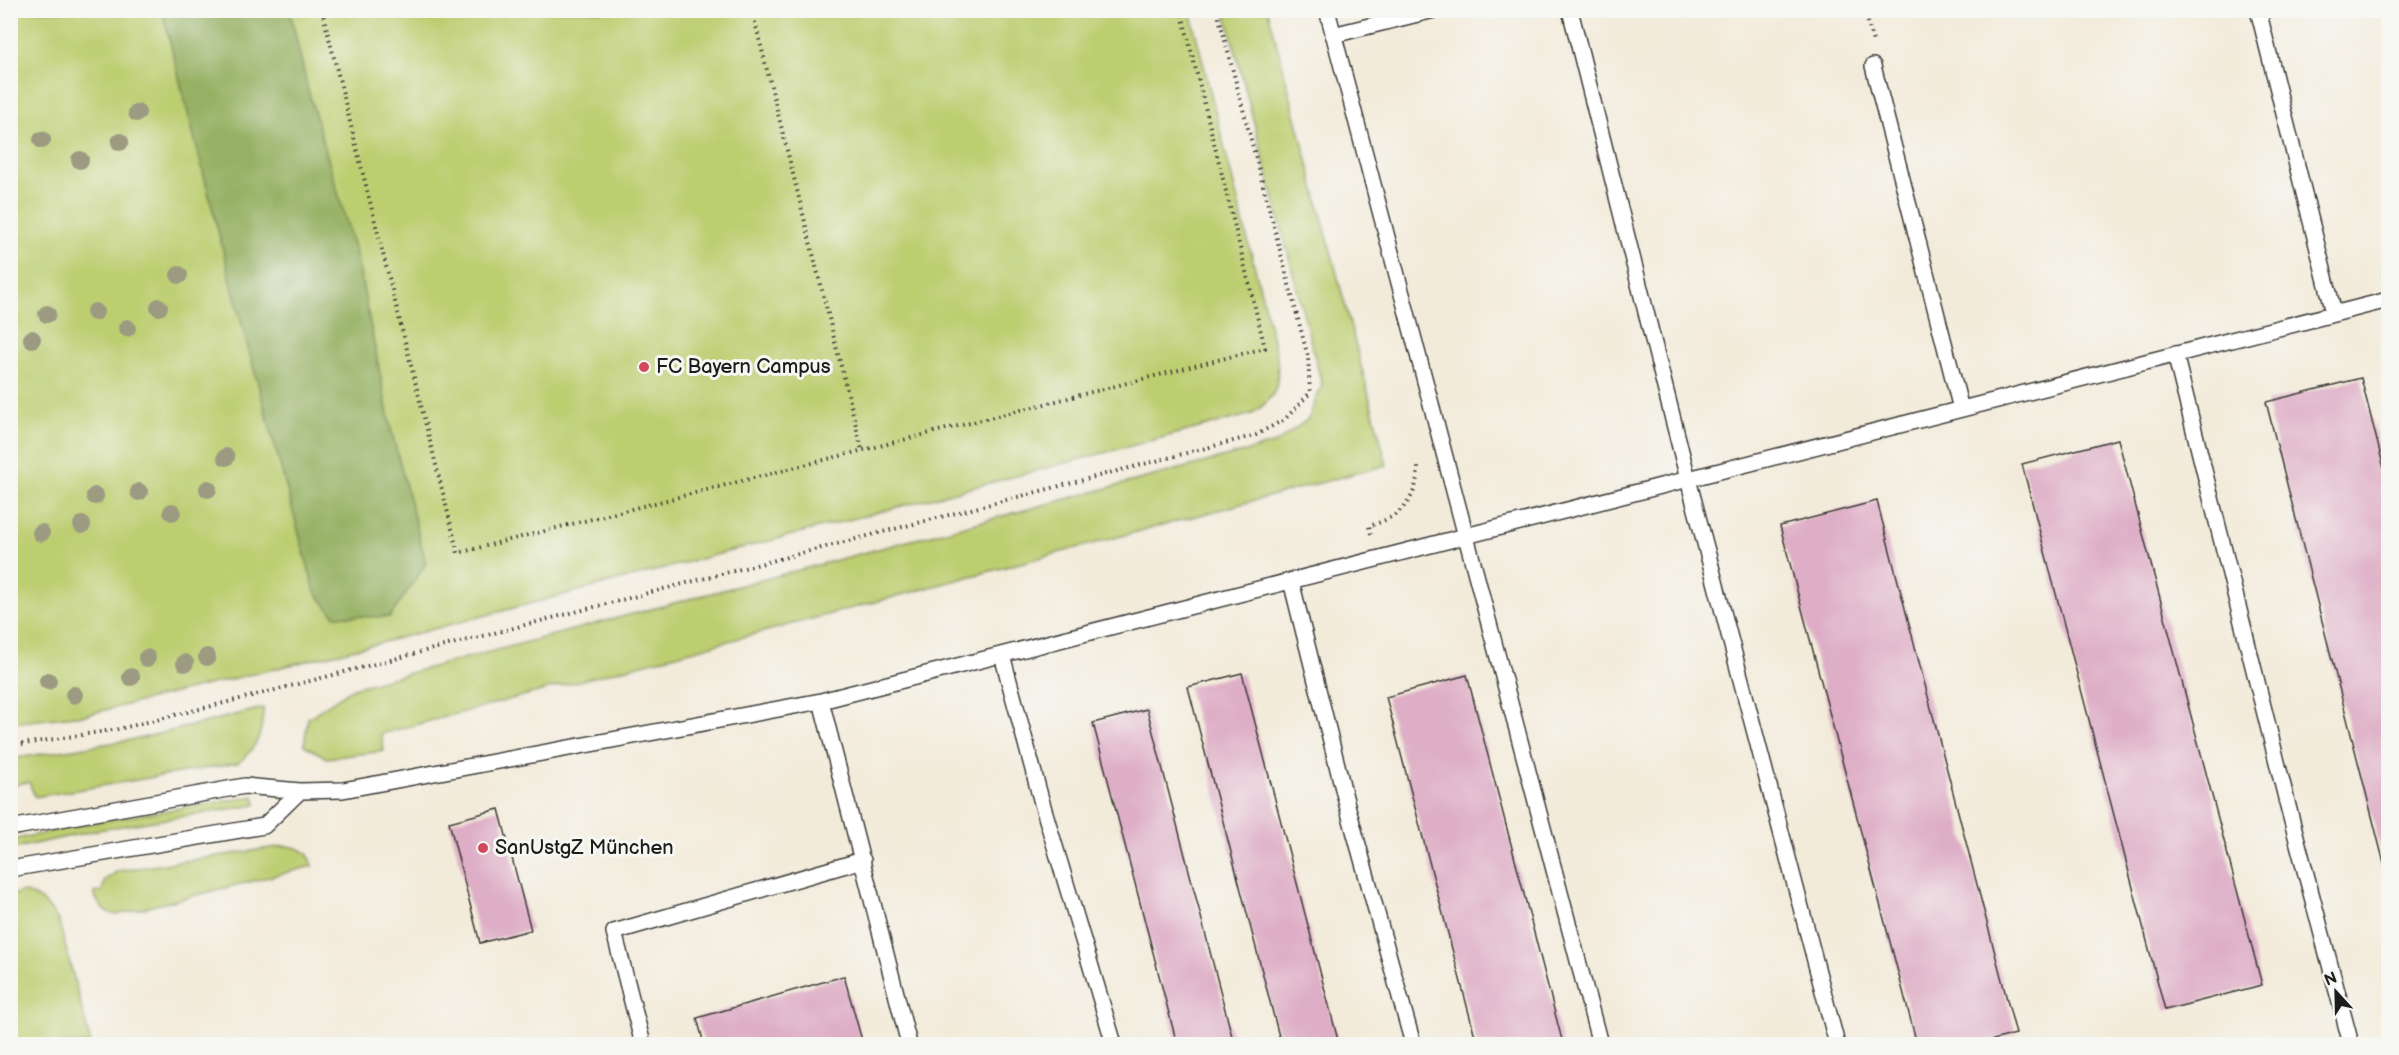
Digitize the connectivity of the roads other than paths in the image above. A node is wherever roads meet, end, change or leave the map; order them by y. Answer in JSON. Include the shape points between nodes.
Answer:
{"nodes":[{"id":1,"x":1327,"y":10,"type":"edge"},
{"id":2,"x":1434,"y":10,"type":"edge"},
{"id":3,"x":1570,"y":10,"type":"edge"},
{"id":4,"x":2258,"y":10,"type":"edge"},
{"id":5,"x":1333,"y":35,"type":"junction"},
{"id":6,"x":1873,"y":66,"type":"dead end"},
{"id":7,"x":2388,"y":300,"type":"edge"},
{"id":8,"x":2334,"y":313,"type":"junction"},
{"id":9,"x":2175,"y":354,"type":"junction"},
{"id":10,"x":1961,"y":409,"type":"junction"},
{"id":11,"x":1688,"y":479,"type":"junction"},
{"id":12,"x":1465,"y":536,"type":"junction"},
{"id":13,"x":1290,"y":581,"type":"junction"},
{"id":14,"x":1002,"y":655,"type":"junction"},
{"id":15,"x":821,"y":702,"type":"junction"},
{"id":16,"x":300,"y":791,"type":"junction"},
{"id":17,"x":10,"y":828,"type":"edge"},
{"id":18,"x":863,"y":860,"type":"junction"},
{"id":19,"x":10,"y":869,"type":"edge"},
{"id":20,"x":643,"y":1044,"type":"edge"},
{"id":21,"x":909,"y":1044,"type":"edge"},
{"id":22,"x":1114,"y":1044,"type":"edge"},
{"id":23,"x":1413,"y":1044,"type":"edge"},
{"id":24,"x":1600,"y":1044,"type":"edge"},
{"id":25,"x":1837,"y":1044,"type":"edge"},
{"id":26,"x":2351,"y":1044,"type":"edge"}],
"edges":[{"from":1,"to":5,"type":"lane"},
{"from":2,"to":5,"type":"lane"},
{"from":3,"to":11,"type":"lane"},
{"from":4,"to":8,"type":"lane"},
{"from":5,"to":12,"type":"lane"},
{"from":6,"to":10,"type":"lane"},
{"from":7,"to":8,"type":"lane"},
{"from":8,"to":9,"type":"lane"},
{"from":9,"to":10,"type":"lane"},
{"from":9,"to":26,"type":"lane"},
{"from":10,"to":11,"type":"lane"},
{"from":11,"to":12,"type":"lane"},
{"from":11,"to":25,"type":"lane"},
{"from":12,"to":13,"type":"lane"},
{"from":12,"to":24,"type":"lane"},
{"from":13,"to":14,"type":"lane"},
{"from":13,"to":23,"type":"lane"},
{"from":14,"to":15,"type":"lane"},
{"from":14,"to":22,"type":"lane"},
{"from":15,"to":16,"type":"lane","via":[[343,790]]},
{"from":15,"to":18,"type":"lane"},
{"from":16,"to":17,"type":"lane","via":[[245,786]]},
{"from":16,"to":19,"type":"lane","via":[[264,826]]},
{"from":18,"to":20,"type":"lane","via":[[614,932]]},
{"from":18,"to":21,"type":"lane"}]}
